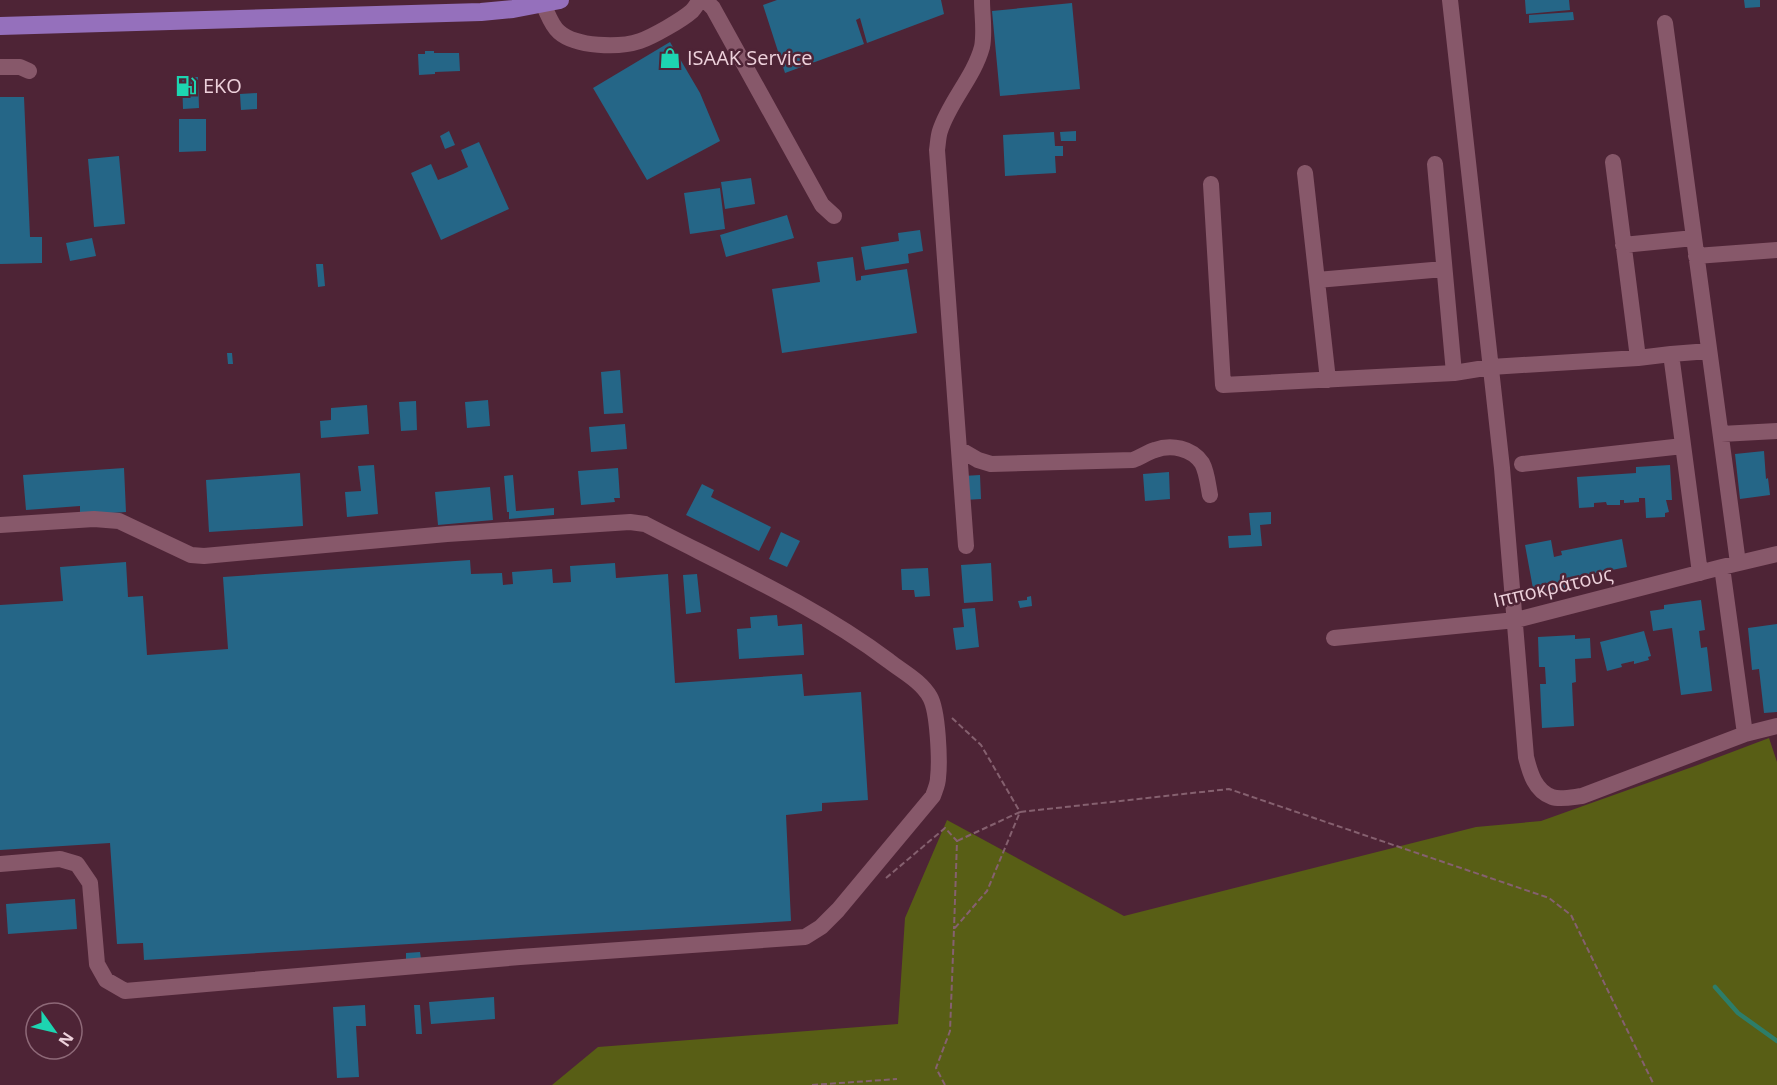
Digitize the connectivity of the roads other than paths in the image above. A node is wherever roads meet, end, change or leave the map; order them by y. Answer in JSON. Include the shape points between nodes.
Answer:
{"nodes":[{"id":1,"x":700,"y":0,"type":"edge"},
{"id":2,"x":982,"y":0,"type":"edge"},
{"id":3,"x":1450,"y":0,"type":"edge"},
{"id":4,"x":552,"y":2,"type":"edge"},
{"id":5,"x":1665,"y":24,"type":"dead end"},
{"id":6,"x":0,"y":26,"type":"edge"},
{"id":7,"x":0,"y":67,"type":"edge"},
{"id":8,"x":29,"y":71,"type":"dead end"},
{"id":9,"x":1612,"y":162,"type":"dead end"},
{"id":10,"x":1435,"y":164,"type":"dead end"},
{"id":11,"x":1305,"y":173,"type":"dead end"},
{"id":12,"x":1211,"y":184,"type":"dead end"},
{"id":13,"x":834,"y":216,"type":"dead end"},
{"id":14,"x":1694,"y":238,"type":"junction"},
{"id":15,"x":1623,"y":245,"type":"junction"},
{"id":16,"x":1777,"y":250,"type":"edge"},
{"id":17,"x":1696,"y":256,"type":"junction"},
{"id":18,"x":1444,"y":269,"type":"junction"},
{"id":19,"x":1317,"y":280,"type":"junction"},
{"id":20,"x":1709,"y":351,"type":"junction"},
{"id":21,"x":1671,"y":354,"type":"junction"},
{"id":22,"x":1638,"y":358,"type":"junction"},
{"id":23,"x":1491,"y":367,"type":"junction"},
{"id":24,"x":1454,"y":373,"type":"junction"},
{"id":25,"x":1328,"y":380,"type":"junction"},
{"id":26,"x":1777,"y":431,"type":"edge"},
{"id":27,"x":1721,"y":434,"type":"junction"},
{"id":28,"x":1683,"y":446,"type":"junction"},
{"id":29,"x":959,"y":449,"type":"junction"},
{"id":30,"x":1522,"y":464,"type":"dead end"},
{"id":31,"x":1210,"y":495,"type":"dead end"},
{"id":32,"x":0,"y":525,"type":"edge"},
{"id":33,"x":966,"y":546,"type":"dead end"},
{"id":34,"x":1777,"y":554,"type":"edge"},
{"id":35,"x":1730,"y":565,"type":"junction"},
{"id":36,"x":1700,"y":573,"type":"junction"},
{"id":37,"x":1516,"y":620,"type":"junction"},
{"id":38,"x":1334,"y":638,"type":"dead end"},
{"id":39,"x":1777,"y":726,"type":"edge"},
{"id":40,"x":1745,"y":734,"type":"junction"},
{"id":41,"x":0,"y":864,"type":"edge"}],
"edges":[{"from":1,"to":4,"type":"street","via":[[681,19],[641,41],[621,45],[575,41],[561,33],[552,25]]},
{"from":1,"to":13,"type":"street","via":[[713,8],[822,205]]},
{"from":2,"to":29,"type":"street","via":[[982,47],[942,126],[937,150]]},
{"from":3,"to":23,"type":"street"},
{"from":4,"to":6,"type":"main road","via":[[481,12]]},
{"from":5,"to":14,"type":"street"},
{"from":7,"to":8,"type":"street"},
{"from":9,"to":15,"type":"street"},
{"from":10,"to":18,"type":"street"},
{"from":11,"to":19,"type":"street"},
{"from":12,"to":25,"type":"street","via":[[1223,385]]},
{"from":14,"to":15,"type":"street"},
{"from":14,"to":17,"type":"street"},
{"from":15,"to":22,"type":"street"},
{"from":16,"to":17,"type":"street"},
{"from":17,"to":20,"type":"street"},
{"from":18,"to":19,"type":"street"},
{"from":18,"to":24,"type":"street"},
{"from":19,"to":25,"type":"street"},
{"from":20,"to":21,"type":"street"},
{"from":20,"to":27,"type":"street"},
{"from":21,"to":22,"type":"street"},
{"from":21,"to":28,"type":"street"},
{"from":22,"to":23,"type":"street"},
{"from":23,"to":24,"type":"street"},
{"from":23,"to":37,"type":"street"},
{"from":24,"to":25,"type":"street"},
{"from":26,"to":27,"type":"street"},
{"from":27,"to":35,"type":"street"},
{"from":28,"to":30,"type":"street"},
{"from":28,"to":36,"type":"street"},
{"from":29,"to":31,"type":"street","via":[[991,464],[1133,460],[1155,450],[1180,448],[1202,463]]},
{"from":29,"to":33,"type":"street"},
{"from":32,"to":41,"type":"street","via":[[119,521],[191,555],[204,556],[447,534],[645,524],[802,604],[857,637],[921,685],[935,711],[939,759],[933,796],[838,910],[805,937],[125,990],[106,980],[97,964],[90,883],[77,864],[60,859]]},
{"from":34,"to":35,"type":"street","name":"Ιπποκράτους"},
{"from":35,"to":36,"type":"street","name":"Ιπποκράτους"},
{"from":35,"to":40,"type":"street"},
{"from":36,"to":37,"type":"street","name":"Ιπποκράτους"},
{"from":37,"to":38,"type":"street","name":"Ιπποκράτους"},
{"from":37,"to":40,"type":"street","via":[[1526,757],[1531,778],[1554,798],[1582,796]]},
{"from":39,"to":40,"type":"street"}]}
